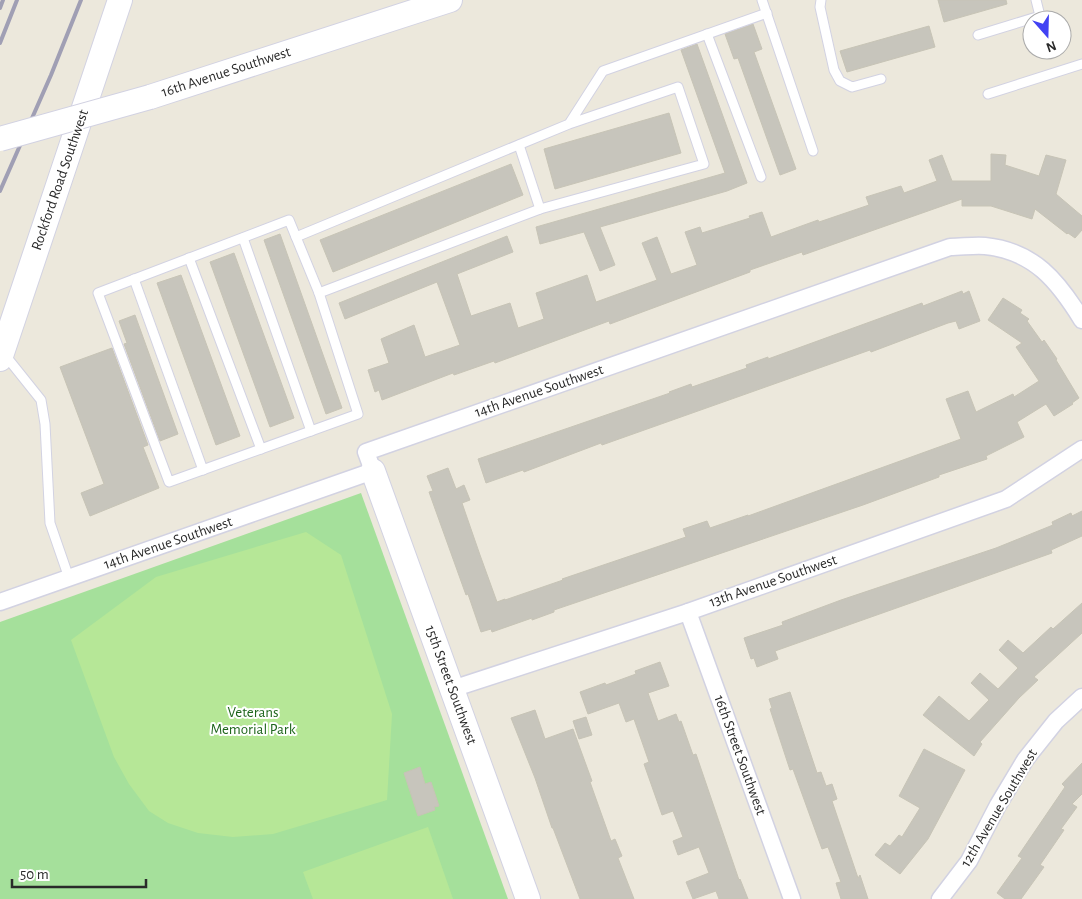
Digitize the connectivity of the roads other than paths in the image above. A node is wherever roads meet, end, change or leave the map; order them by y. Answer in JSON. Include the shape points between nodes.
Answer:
{"nodes":[{"id":1,"x":120,"y":0,"type":"edge"},
{"id":2,"x":450,"y":0,"type":"edge"},
{"id":3,"x":762,"y":0,"type":"edge"},
{"id":4,"x":821,"y":0,"type":"edge"},
{"id":5,"x":1036,"y":0,"type":"edge"},
{"id":6,"x":767,"y":13,"type":"junction"},
{"id":7,"x":707,"y":34,"type":"junction"},
{"id":8,"x":978,"y":35,"type":"dead end"},
{"id":9,"x":1082,"y":64,"type":"edge"},
{"id":10,"x":881,"y":79,"type":"dead end"},
{"id":11,"x":988,"y":94,"type":"dead end"},
{"id":12,"x":569,"y":124,"type":"junction"},
{"id":13,"x":0,"y":139,"type":"edge"},
{"id":14,"x":519,"y":145,"type":"junction"},
{"id":15,"x":813,"y":151,"type":"dead end"},
{"id":16,"x":761,"y":177,"type":"dead end"},
{"id":17,"x":540,"y":209,"type":"junction"},
{"id":18,"x":296,"y":237,"type":"junction"},
{"id":19,"x":243,"y":238,"type":"junction"},
{"id":20,"x":189,"y":258,"type":"junction"},
{"id":21,"x":134,"y":279,"type":"junction"},
{"id":22,"x":319,"y":293,"type":"junction"},
{"id":23,"x":1082,"y":320,"type":"edge"},
{"id":24,"x":1,"y":356,"type":"edge"},
{"id":25,"x":311,"y":431,"type":"junction"},
{"id":26,"x":261,"y":449,"type":"junction"},
{"id":27,"x":1082,"y":449,"type":"edge"},
{"id":28,"x":203,"y":470,"type":"junction"},
{"id":29,"x":373,"y":471,"type":"junction"},
{"id":30,"x":69,"y":578,"type":"junction"},
{"id":31,"x":0,"y":602,"type":"edge"},
{"id":32,"x":688,"y":612,"type":"junction"},
{"id":33,"x":452,"y":688,"type":"junction"},
{"id":34,"x":1082,"y":697,"type":"edge"},
{"id":35,"x":528,"y":899,"type":"edge"},
{"id":36,"x":792,"y":899,"type":"edge"},
{"id":37,"x":940,"y":899,"type":"edge"}],
"edges":[{"from":1,"to":24,"type":"street","name":"Rockford Road Southwest"},
{"from":2,"to":13,"type":"street","name":"16th Avenue Southwest","bridge":true,"via":[[150,97]]},
{"from":3,"to":6,"type":"lane"},
{"from":4,"to":10,"type":"lane","via":[[834,70],[840,81],[852,86]]},
{"from":5,"to":8,"type":"lane","via":[[1040,16]]},
{"from":6,"to":7,"type":"lane"},
{"from":6,"to":15,"type":"lane"},
{"from":7,"to":12,"type":"lane","via":[[603,71]]},
{"from":7,"to":16,"type":"lane"},
{"from":9,"to":11,"type":"lane"},
{"from":12,"to":14,"type":"lane"},
{"from":12,"to":17,"type":"lane","via":[[678,87],[704,164]]},
{"from":14,"to":17,"type":"lane"},
{"from":14,"to":18,"type":"lane"},
{"from":17,"to":22,"type":"lane"},
{"from":18,"to":19,"type":"lane","via":[[289,220]]},
{"from":18,"to":22,"type":"lane"},
{"from":19,"to":20,"type":"lane"},
{"from":19,"to":25,"type":"lane"},
{"from":20,"to":21,"type":"lane"},
{"from":20,"to":26,"type":"lane"},
{"from":21,"to":28,"type":"lane"},
{"from":21,"to":28,"type":"lane","via":[[98,293],[169,482]]},
{"from":22,"to":25,"type":"lane","via":[[358,414]]},
{"from":23,"to":29,"type":"street","name":"14th Avenue Southwest","via":[[1046,271],[1016,252],[985,246],[950,247],[366,452]]},
{"from":24,"to":30,"type":"lane","via":[[41,400],[46,424],[50,523]]},
{"from":25,"to":26,"type":"lane"},
{"from":26,"to":28,"type":"lane"},
{"from":27,"to":32,"type":"street","name":"13th Avenue Southwest","via":[[1006,499]]},
{"from":29,"to":30,"type":"street","name":"14th Avenue Southwest"},
{"from":29,"to":33,"type":"street","name":"15th Street Southwest"},
{"from":30,"to":31,"type":"street","name":"14th Avenue Southwest"},
{"from":32,"to":33,"type":"street","name":"13th Avenue Southwest"},
{"from":32,"to":36,"type":"street","name":"16th Street Southwest"},
{"from":33,"to":35,"type":"street","name":"15th Street Southwest"},
{"from":34,"to":37,"type":"street","name":"12th Avenue Southwest","via":[[1056,721],[1025,760],[969,861]]}]}
